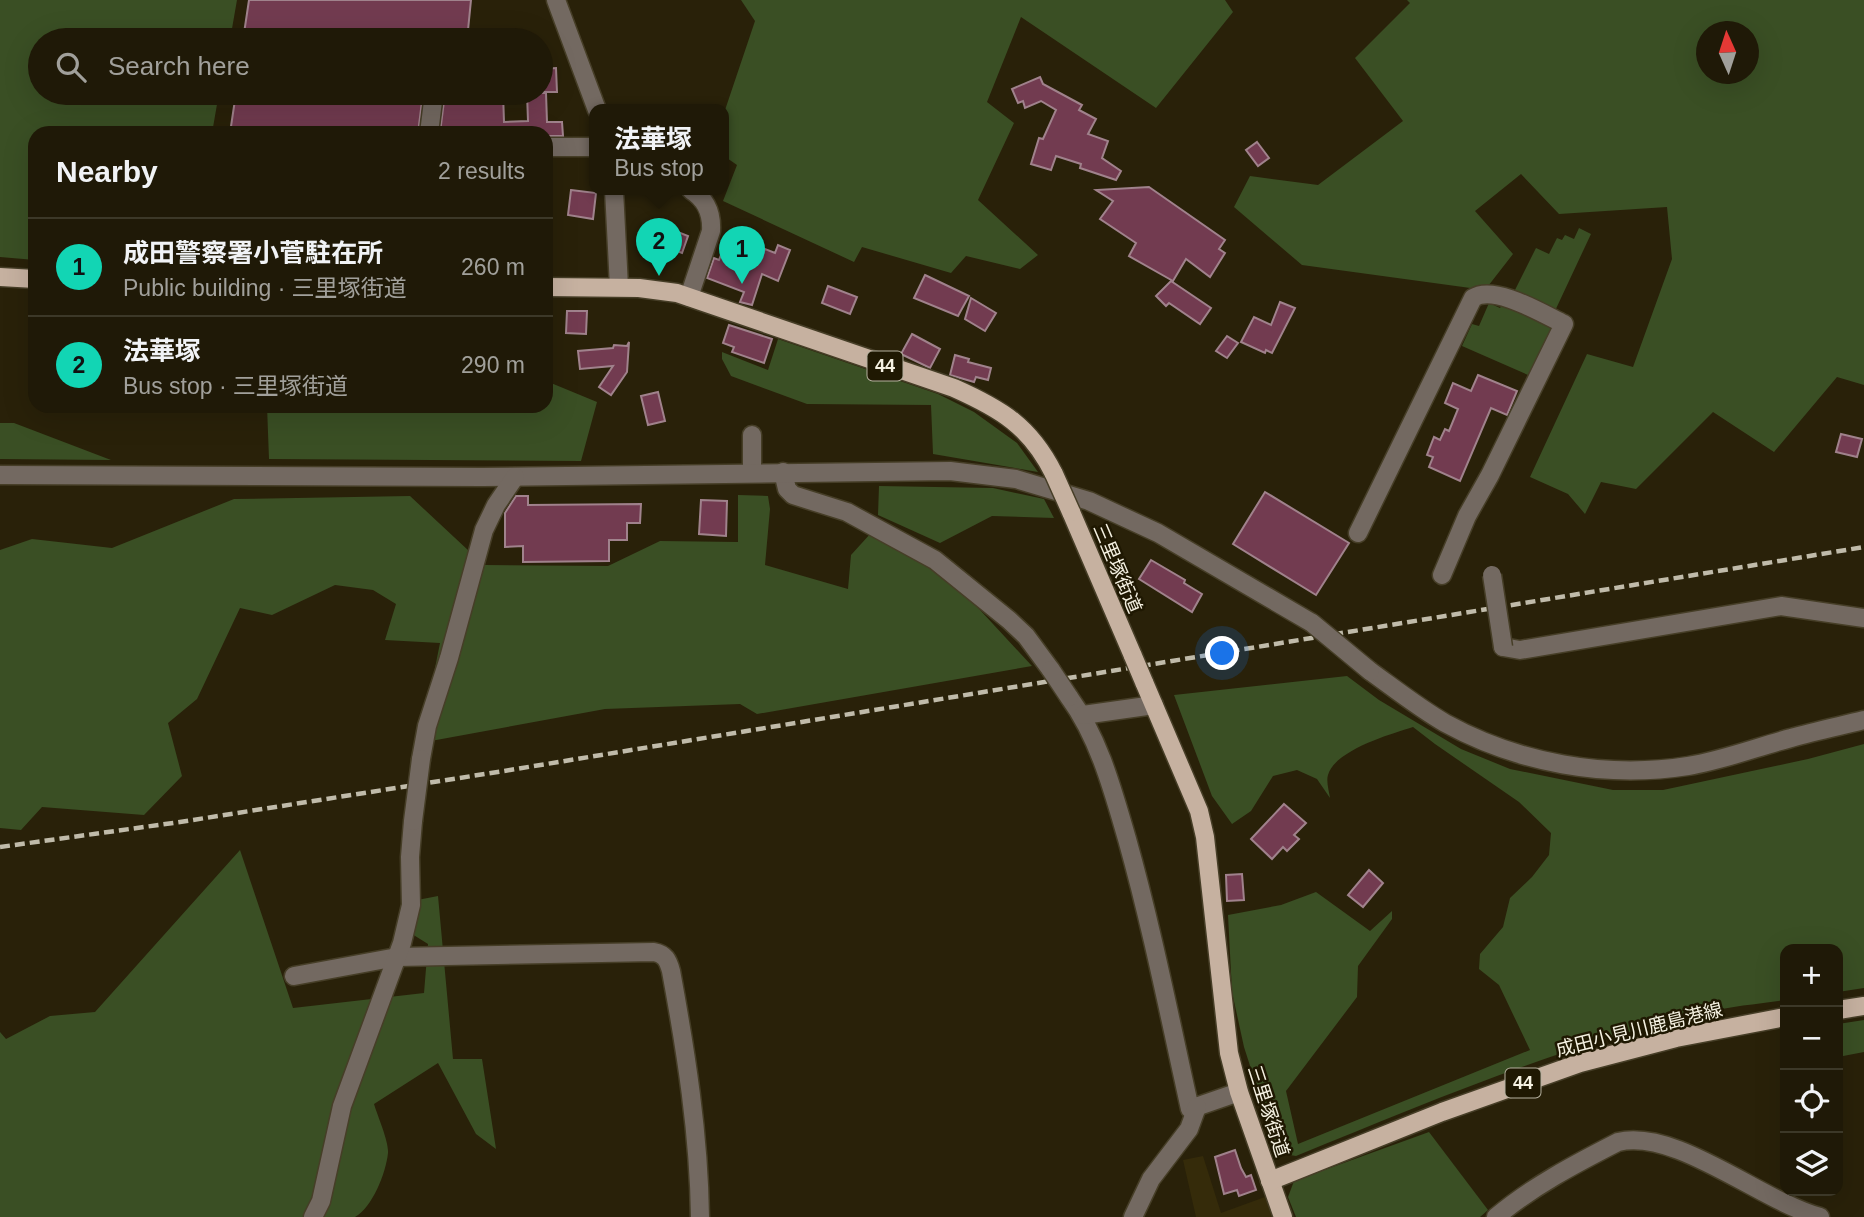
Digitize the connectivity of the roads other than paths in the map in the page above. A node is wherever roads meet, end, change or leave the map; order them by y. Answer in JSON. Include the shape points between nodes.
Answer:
{"nodes":[{"id":1,"x":556,"y":0,"type":"edge"},
{"id":2,"x":595,"y":104,"type":"edge"},
{"id":3,"x":432,"y":105,"type":"edge"},
{"id":4,"x":430,"y":126,"type":"edge"},
{"id":5,"x":553,"y":147,"type":"edge"},
{"id":6,"x":589,"y":147,"type":"edge"},
{"id":7,"x":614,"y":195,"type":"edge"},
{"id":8,"x":700,"y":195,"type":"edge"},
{"id":9,"x":0,"y":277,"type":"edge"},
{"id":10,"x":28,"y":279,"type":"edge"},
{"id":11,"x":553,"y":287,"type":"edge"},
{"id":12,"x":619,"y":287,"type":"junction"},
{"id":13,"x":689,"y":297,"type":"junction"},
{"id":14,"x":752,"y":435,"type":"dead end"},
{"id":15,"x":752,"y":472,"type":"junction"},
{"id":16,"x":783,"y":472,"type":"junction"},
{"id":17,"x":0,"y":475,"type":"edge"},
{"id":18,"x":515,"y":477,"type":"junction"},
{"id":19,"x":1358,"y":533,"type":"dead end"},
{"id":20,"x":1492,"y":571,"type":"dead end"},
{"id":21,"x":1442,"y":575,"type":"dead end"},
{"id":22,"x":1864,"y":618,"type":"edge"},
{"id":23,"x":1154,"y":705,"type":"junction"},
{"id":24,"x":1083,"y":715,"type":"junction"},
{"id":25,"x":1864,"y":720,"type":"edge"},
{"id":26,"x":397,"y":957,"type":"junction"},
{"id":27,"x":294,"y":976,"type":"dead end"},
{"id":28,"x":1864,"y":1006,"type":"edge"},
{"id":29,"x":1843,"y":1009,"type":"edge"},
{"id":30,"x":1780,"y":1018,"type":"edge"},
{"id":31,"x":1239,"y":1092,"type":"junction"},
{"id":32,"x":1197,"y":1107,"type":"junction"},
{"id":33,"x":1270,"y":1181,"type":"junction"},
{"id":34,"x":313,"y":1217,"type":"edge"},
{"id":35,"x":700,"y":1217,"type":"edge"},
{"id":36,"x":1133,"y":1217,"type":"edge"},
{"id":37,"x":1283,"y":1217,"type":"edge"},
{"id":38,"x":1496,"y":1217,"type":"edge"},
{"id":39,"x":1820,"y":1217,"type":"edge"}],
"edges":[{"from":1,"to":2,"type":"street"},
{"from":3,"to":4,"type":"street"},
{"from":5,"to":6,"type":"street"},
{"from":7,"to":12,"type":"street"},
{"from":8,"to":13,"type":"street","via":[[709,209],[711,231]]},
{"from":9,"to":10,"type":"main road"},
{"from":11,"to":12,"type":"main road","name":"三里塚街道","number":"44"},
{"from":12,"to":13,"type":"main road","name":"三里塚街道","number":"44"},
{"from":13,"to":23,"type":"main road","name":"三里塚街道","number":"44","bridge":true,"via":[[954,388],[1005,414],[1030,435],[1054,474]]},
{"from":14,"to":15,"type":"street"},
{"from":15,"to":16,"type":"street"},
{"from":15,"to":18,"type":"street"},
{"from":16,"to":24,"type":"street","bridge":true,"via":[[793,495],[848,512],[935,560],[1026,636]]},
{"from":16,"to":25,"type":"street","bridge":true,"via":[[950,471],[1016,479],[1089,500],[1146,527],[1312,623],[1370,671],[1445,723],[1527,757],[1619,770],[1688,766]]},
{"from":17,"to":18,"type":"street"},
{"from":18,"to":26,"type":"street","bridge":true,"via":[[484,530],[427,726],[413,821],[411,905]]},
{"from":19,"to":21,"type":"street","via":[[1473,298],[1485,293],[1511,299],[1564,324]]},
{"from":20,"to":22,"type":"street","bridge":true,"via":[[1503,647],[1520,650],[1781,606]]},
{"from":23,"to":24,"type":"street"},
{"from":23,"to":31,"type":"main road","name":"三里塚街道","number":"44","via":[[1199,811],[1205,837],[1229,1053]]},
{"from":24,"to":32,"type":"street","via":[[1116,800],[1190,1109]]},
{"from":26,"to":27,"type":"street"},
{"from":26,"to":34,"type":"street","via":[[342,1106],[321,1201]]},
{"from":26,"to":35,"type":"street","via":[[663,954],[671,971],[687,1055]]},
{"from":28,"to":29,"type":"main road"},
{"from":30,"to":33,"type":"main road","name":"成田小見川鹿島港線","number":"44","via":[[1580,1063]]},
{"from":31,"to":32,"type":"street"},
{"from":31,"to":33,"type":"main road","name":"三里塚街道","number":"44"},
{"from":32,"to":36,"type":"street","via":[[1189,1129],[1152,1179]]},
{"from":33,"to":37,"type":"main road","name":"三里塚街道"},
{"from":38,"to":39,"type":"street","via":[[1543,1182],[1626,1140],[1643,1140],[1682,1152],[1777,1201]]}]}
